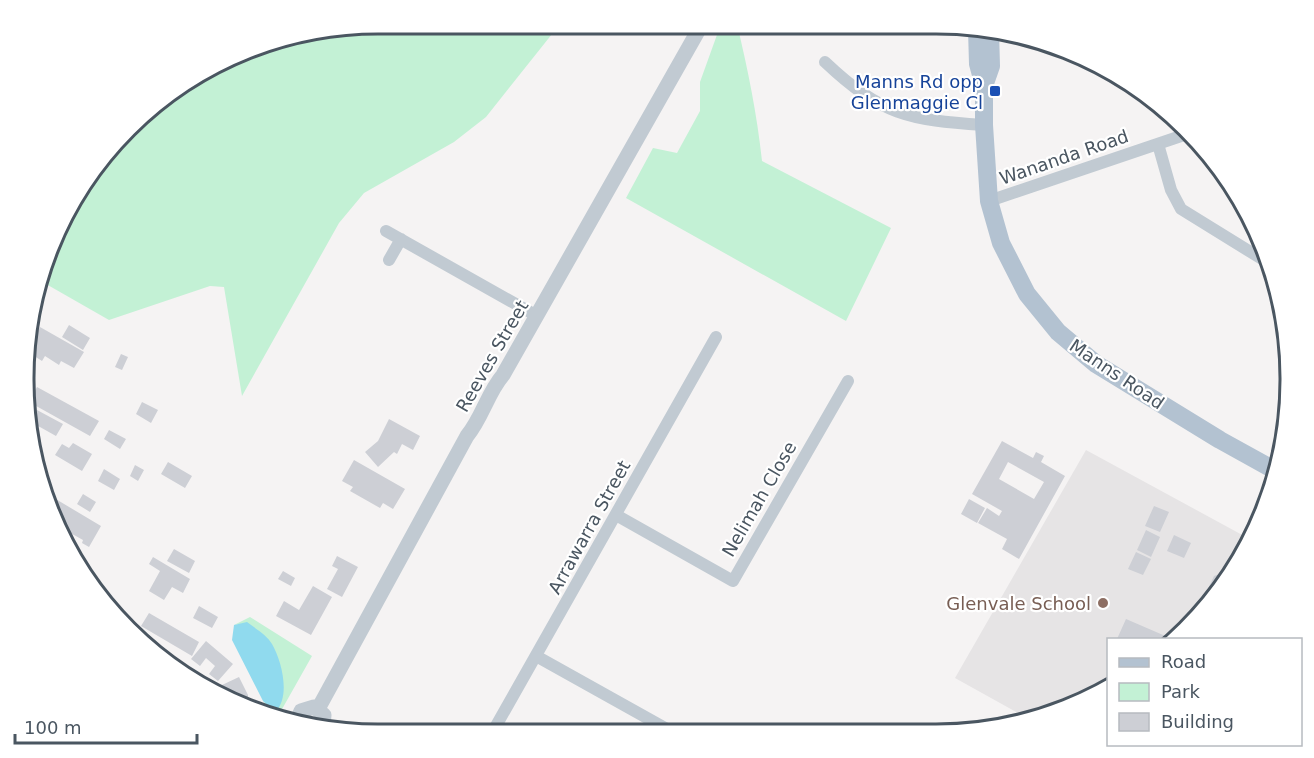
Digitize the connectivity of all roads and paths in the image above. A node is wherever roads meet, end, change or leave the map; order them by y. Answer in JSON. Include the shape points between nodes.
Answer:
{"nodes":[{"id":1,"x":696,"y":34,"type":"edge"},
{"id":2,"x":977,"y":37,"type":"edge"},
{"id":3,"x":990,"y":39,"type":"edge"},
{"id":4,"x":825,"y":62,"type":"dead end"},
{"id":5,"x":984,"y":86,"type":"junction"},
{"id":6,"x":984,"y":125,"type":"junction"},
{"id":7,"x":1180,"y":136,"type":"edge"},
{"id":8,"x":1158,"y":144,"type":"junction"},
{"id":9,"x":989,"y":201,"type":"junction"},
{"id":10,"x":386,"y":231,"type":"dead end"},
{"id":11,"x":401,"y":239,"type":"junction"},
{"id":12,"x":1256,"y":255,"type":"edge"},
{"id":13,"x":389,"y":260,"type":"dead end"},
{"id":14,"x":537,"y":316,"type":"junction"},
{"id":15,"x":716,"y":337,"type":"dead end"},
{"id":16,"x":848,"y":381,"type":"dead end"},
{"id":17,"x":1220,"y":440,"type":"junction"},
{"id":18,"x":1268,"y":467,"type":"edge"},
{"id":19,"x":1266,"y":476,"type":"edge"},
{"id":20,"x":616,"y":515,"type":"junction"},
{"id":21,"x":536,"y":656,"type":"junction"},
{"id":22,"x":318,"y":709,"type":"junction"},
{"id":23,"x":299,"y":714,"type":"edge"},
{"id":24,"x":324,"y":719,"type":"edge"},
{"id":25,"x":497,"y":724,"type":"edge"},
{"id":26,"x":659,"y":724,"type":"edge"}],
"edges":[{"from":1,"to":14,"type":"street","name":"Reeves Street"},
{"from":2,"to":5,"type":"main road","name":"Manns Road"},
{"from":3,"to":5,"type":"main road","name":"Manns Road","via":[[991,66]]},
{"from":4,"to":6,"type":"street","via":[[853,88],[889,110],[936,122]]},
{"from":5,"to":6,"type":"main road","name":"Manns Road"},
{"from":6,"to":9,"type":"main road","name":"Manns Road"},
{"from":7,"to":8,"type":"street","name":"Wananda Road"},
{"from":8,"to":9,"type":"street","name":"Wananda Road"},
{"from":8,"to":12,"type":"street","via":[[1171,190],[1181,209]]},
{"from":9,"to":17,"type":"main road","name":"Manns Road","via":[[996,230],[1016,277],[1058,332],[1096,364]]},
{"from":10,"to":11,"type":"street"},
{"from":11,"to":13,"type":"street"},
{"from":11,"to":14,"type":"street"},
{"from":14,"to":22,"type":"street","name":"Reeves Street","via":[[488,396],[480,420],[467,436]]},
{"from":15,"to":20,"type":"street","name":"Arrawarra Street"},
{"from":16,"to":20,"type":"street","name":"Nelimah Close","via":[[733,581]]},
{"from":17,"to":18,"type":"main road","name":"Manns Road"},
{"from":17,"to":19,"type":"main road","name":"Manns Road"},
{"from":20,"to":21,"type":"street","name":"Arrawarra Street"},
{"from":21,"to":25,"type":"street","name":"Arrawarra Street"},
{"from":21,"to":26,"type":"street"},
{"from":22,"to":23,"type":"street","via":[[304,708]]},
{"from":22,"to":24,"type":"street"}]}
